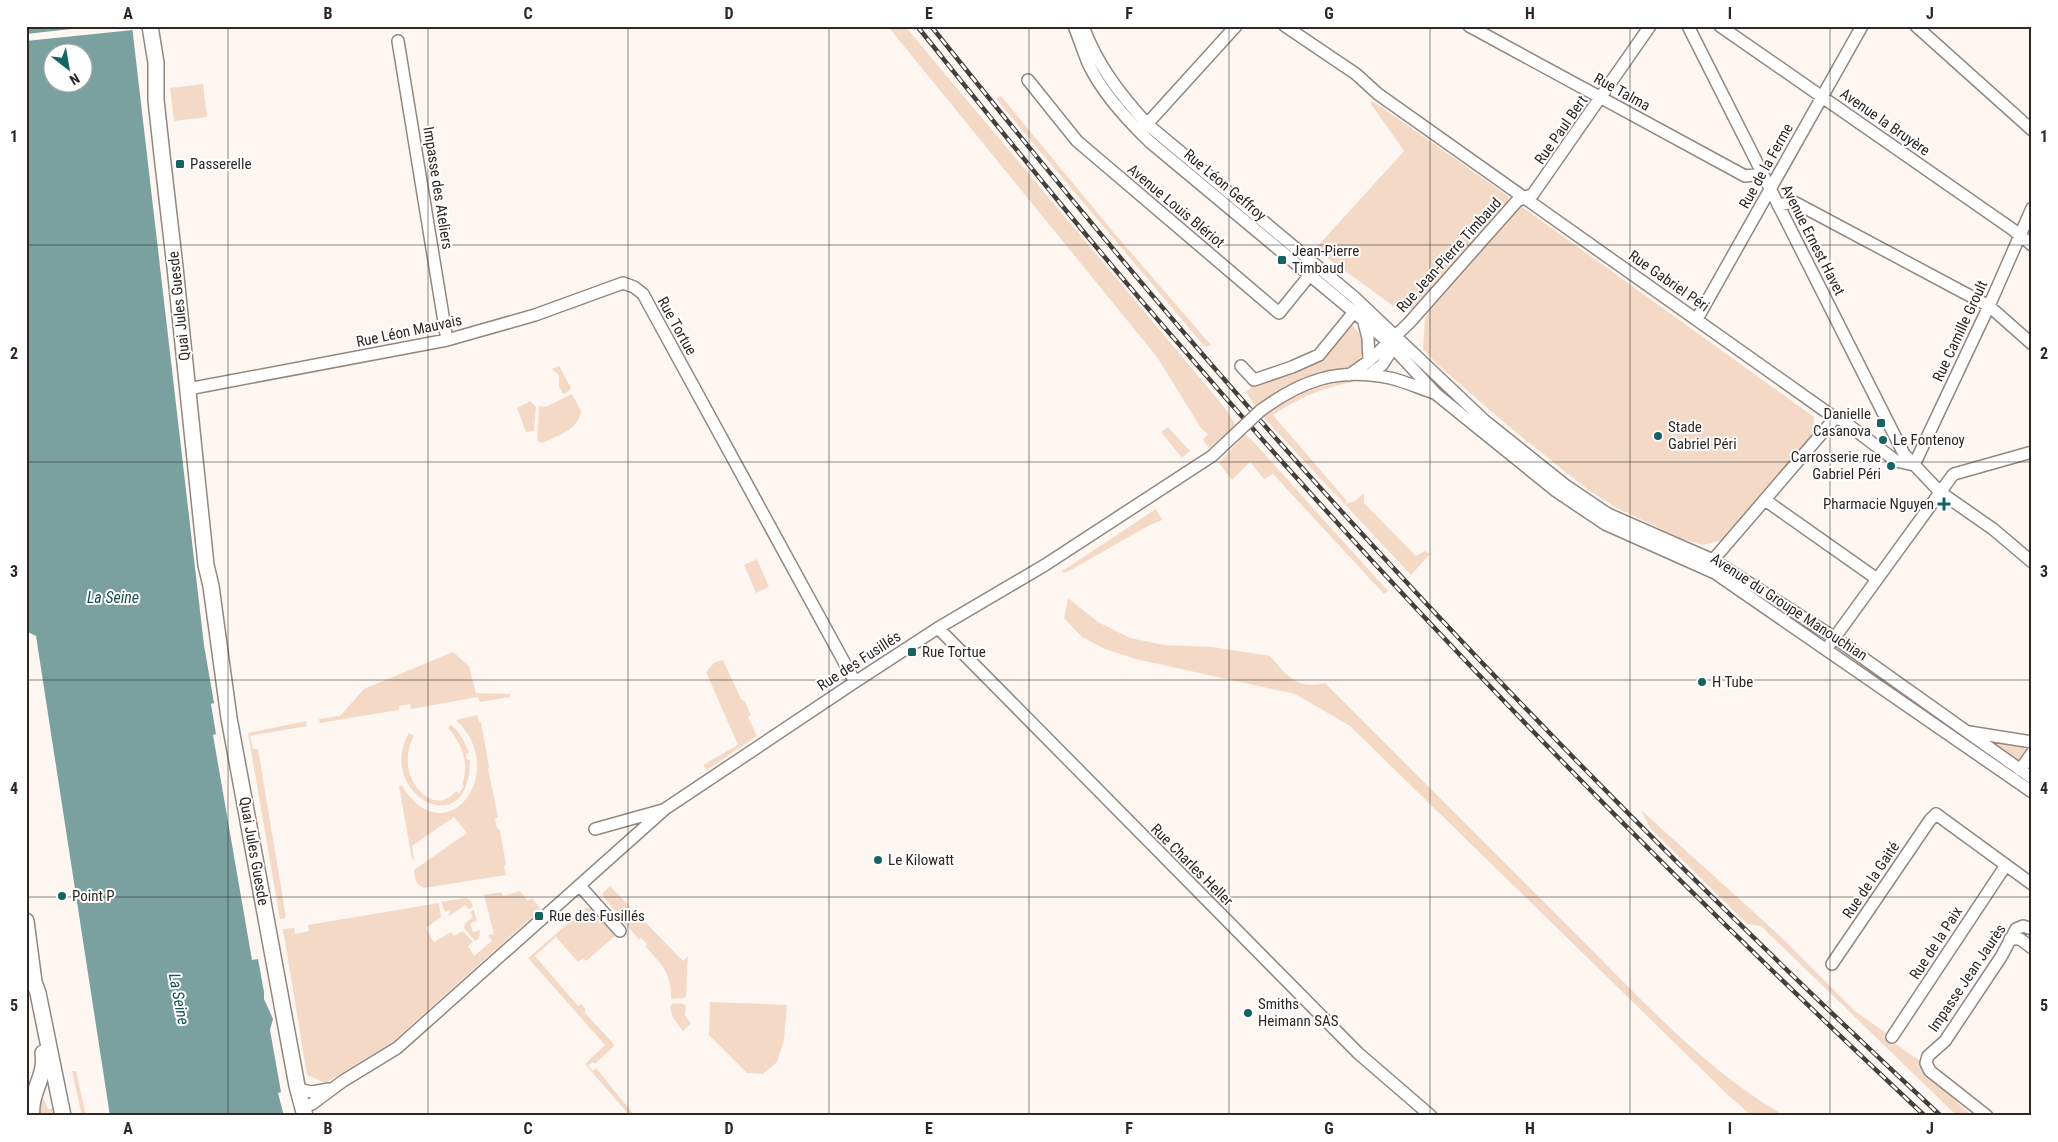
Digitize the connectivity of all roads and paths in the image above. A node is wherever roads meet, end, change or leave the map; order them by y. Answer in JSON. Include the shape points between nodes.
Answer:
{"nodes":[{"id":1,"x":150,"y":26,"type":"edge"},
{"id":2,"x":156,"y":26,"type":"edge"},
{"id":3,"x":1074,"y":26,"type":"edge"},
{"id":4,"x":1083,"y":26,"type":"edge"},
{"id":5,"x":1236,"y":26,"type":"edge"},
{"id":6,"x":1285,"y":26,"type":"edge"},
{"id":7,"x":1469,"y":26,"type":"edge"},
{"id":8,"x":1650,"y":26,"type":"edge"},
{"id":9,"x":1688,"y":26,"type":"edge"},
{"id":10,"x":1720,"y":26,"type":"edge"},
{"id":11,"x":1862,"y":26,"type":"edge"},
{"id":12,"x":1916,"y":26,"type":"edge"},
{"id":13,"x":398,"y":42,"type":"dead end"},
{"id":14,"x":1028,"y":80,"type":"dead end"},
{"id":15,"x":1822,"y":97,"type":"junction"},
{"id":16,"x":1601,"y":98,"type":"junction"},
{"id":17,"x":1147,"y":124,"type":"junction"},
{"id":18,"x":2032,"y":130,"type":"edge"},
{"id":19,"x":1763,"y":174,"type":"junction"},
{"id":20,"x":1770,"y":189,"type":"junction"},
{"id":21,"x":1526,"y":197,"type":"junction"},
{"id":22,"x":1778,"y":205,"type":"junction"},
{"id":23,"x":2032,"y":208,"type":"edge"},
{"id":24,"x":2020,"y":234,"type":"junction"},
{"id":25,"x":2032,"y":245,"type":"edge"},
{"id":26,"x":1309,"y":276,"type":"junction"},
{"id":27,"x":623,"y":283,"type":"joint"},
{"id":28,"x":1989,"y":306,"type":"junction"},
{"id":29,"x":1359,"y":316,"type":"junction"},
{"id":30,"x":1697,"y":319,"type":"junction"},
{"id":31,"x":447,"y":340,"type":"junction"},
{"id":32,"x":1394,"y":341,"type":"junction"},
{"id":33,"x":2032,"y":344,"type":"edge"},
{"id":34,"x":1369,"y":361,"type":"junction"},
{"id":35,"x":1241,"y":366,"type":"dead end"},
{"id":36,"x":1349,"y":375,"type":"junction"},
{"id":37,"x":1369,"y":375,"type":"junction"},
{"id":38,"x":192,"y":389,"type":"junction"},
{"id":39,"x":1436,"y":394,"type":"junction"},
{"id":40,"x":1835,"y":418,"type":"junction"},
{"id":41,"x":2032,"y":452,"type":"edge"},
{"id":42,"x":1914,"y":465,"type":"junction"},
{"id":43,"x":1940,"y":492,"type":"junction"},
{"id":44,"x":1765,"y":500,"type":"junction"},
{"id":45,"x":1713,"y":560,"type":"junction"},
{"id":46,"x":2032,"y":562,"type":"edge"},
{"id":47,"x":1877,"y":579,"type":"junction"},
{"id":48,"x":938,"y":628,"type":"junction"},
{"id":49,"x":1835,"y":638,"type":"junction"},
{"id":50,"x":1827,"y":649,"type":"junction"},
{"id":51,"x":854,"y":682,"type":"junction"},
{"id":52,"x":1966,"y":732,"type":"junction"},
{"id":53,"x":2032,"y":742,"type":"edge"},
{"id":54,"x":2032,"y":752,"type":"edge"},
{"id":55,"x":2020,"y":770,"type":"junction"},
{"id":56,"x":2032,"y":778,"type":"edge"},
{"id":57,"x":2032,"y":792,"type":"edge"},
{"id":58,"x":665,"y":809,"type":"junction"},
{"id":59,"x":619,"y":822,"type":"junction"},
{"id":60,"x":595,"y":828,"type":"dead end"},
{"id":61,"x":636,"y":836,"type":"junction"},
{"id":62,"x":2006,"y":865,"type":"junction"},
{"id":63,"x":2032,"y":884,"type":"edge"},
{"id":64,"x":580,"y":886,"type":"junction"},
{"id":65,"x":26,"y":921,"type":"edge"},
{"id":66,"x":2032,"y":930,"type":"edge"},
{"id":67,"x":620,"y":931,"type":"dead end"},
{"id":68,"x":2010,"y":939,"type":"junction"},
{"id":69,"x":2032,"y":948,"type":"edge"},
{"id":70,"x":1832,"y":964,"type":"dead end"},
{"id":71,"x":34,"y":982,"type":"junction"},
{"id":72,"x":1892,"y":1037,"type":"dead end"},
{"id":73,"x":334,"y":1088,"type":"junction"},
{"id":74,"x":298,"y":1089,"type":"junction"},
{"id":75,"x":30,"y":1110,"type":"edge"},
{"id":76,"x":303,"y":1111,"type":"edge"},
{"id":77,"x":58,"y":1116,"type":"edge"},
{"id":78,"x":63,"y":1116,"type":"edge"},
{"id":79,"x":1431,"y":1116,"type":"edge"},
{"id":80,"x":1987,"y":1116,"type":"edge"}],
"edges":[{"from":1,"to":38,"type":"main road","name":"Quai Jules Guesde","via":[[156,62],[162,156]]},
{"from":2,"to":38,"type":"main road","name":"Quai Jules Guesde","via":[[168,160],[179,231]]},
{"from":3,"to":26,"type":"street","name":"Rue Léon Geffroy","via":[[1098,81],[1129,122]]},
{"from":4,"to":17,"type":"street","name":"Rue Léon Geffroy","via":[[1110,80]]},
{"from":5,"to":17,"type":"street"},
{"from":6,"to":21,"type":"street","name":"Rue Gabriel Péri"},
{"from":7,"to":16,"type":"street","name":"Rue Talma"},
{"from":8,"to":16,"type":"street","name":"Rue Paul Bert"},
{"from":9,"to":19,"type":"street","name":"Avenue Ernest Havet"},
{"from":10,"to":15,"type":"street","name":"Avenue la Bruyère"},
{"from":11,"to":15,"type":"street","name":"Rue de la Ferme"},
{"from":12,"to":18,"type":"street"},
{"from":13,"to":31,"type":"street","name":"Impasse des Ateliers"},
{"from":14,"to":26,"type":"street","name":"Avenue Louis Blériot","via":[[1076,141],[1279,313]]},
{"from":15,"to":20,"type":"street","name":"Rue de la Ferme"},
{"from":15,"to":24,"type":"street","name":"Avenue la Bruyère"},
{"from":16,"to":19,"type":"street","name":"Rue Talma","via":[[1745,176]]},
{"from":16,"to":21,"type":"street","name":"Rue Paul Bert","via":[[1533,194]]},
{"from":17,"to":32,"type":"street","name":"Rue Léon Geffroy","via":[[1346,291]]},
{"from":19,"to":20,"type":"street","name":"Avenue Ernest Havet"},
{"from":20,"to":22,"type":"street","name":"Avenue Ernest Havet"},
{"from":20,"to":30,"type":"street","name":"Rue de la Ferme"},
{"from":21,"to":30,"type":"street","name":"Rue Gabriel Péri"},
{"from":21,"to":32,"type":"street","name":"Rue Jean-Pierre Timbaud","via":[[1517,201]]},
{"from":22,"to":28,"type":"street","via":[[1794,202]]},
{"from":22,"to":42,"type":"street","name":"Avenue Ernest Havet","via":[[1904,454]]},
{"from":23,"to":24,"type":"street","name":"Rue Camille Groult"},
{"from":24,"to":25,"type":"street","name":"Avenue la Bruyère"},
{"from":24,"to":28,"type":"street","name":"Rue Camille Groult"},
{"from":26,"to":29,"type":"street","name":"Rue Léon Geffroy"},
{"from":27,"to":31,"type":"street","name":"Rue Léon Mauvais"},
{"from":27,"to":51,"type":"street","name":"Rue Tortue","via":[[643,294]]},
{"from":28,"to":33,"type":"street"},
{"from":28,"to":42,"type":"street","name":"Rue Camille Groult"},
{"from":29,"to":32,"type":"street","name":"Rue Léon Geffroy"},
{"from":29,"to":34,"type":"street","via":[[1368,338]]},
{"from":29,"to":35,"type":"street","via":[[1319,355],[1292,367],[1254,380]]},
{"from":30,"to":40,"type":"street","name":"Rue Gabriel Péri"},
{"from":31,"to":38,"type":"street","name":"Rue Léon Mauvais"},
{"from":32,"to":34,"type":"street"},
{"from":32,"to":37,"type":"street","via":[[1382,365]]},
{"from":32,"to":39,"type":"street","name":"Avenue du Groupe Manouchian"},
{"from":32,"to":45,"type":"street","name":"Avenue du Groupe Manouchian","via":[[1485,421],[1565,485],[1608,514]]},
{"from":34,"to":36,"type":"street"},
{"from":36,"to":37,"type":"street"},
{"from":36,"to":48,"type":"street","name":"Rue des Fusillés","bridge":true,"via":[[1314,380],[1284,393],[1212,456],[1045,565]]},
{"from":37,"to":39,"type":"street","via":[[1390,378]]},
{"from":38,"to":74,"type":"main road","name":"Quai Jules Guesde","via":[[201,426],[213,561],[211,586],[230,718]]},
{"from":39,"to":50,"type":"street","name":"Avenue du Groupe Manouchian","via":[[1556,491],[1605,524],[1715,573]]},
{"from":40,"to":42,"type":"street","name":"Rue Gabriel Péri","via":[[1896,461]]},
{"from":40,"to":44,"type":"street"},
{"from":41,"to":43,"type":"street","via":[[1954,474]]},
{"from":42,"to":43,"type":"street","name":"Rue Gabriel Péri"},
{"from":43,"to":46,"type":"street","name":"Rue Gabriel Péri","via":[[1993,529]]},
{"from":43,"to":47,"type":"street"},
{"from":44,"to":45,"type":"street"},
{"from":44,"to":47,"type":"street"},
{"from":45,"to":49,"type":"street","name":"Avenue du Groupe Manouchian"},
{"from":47,"to":49,"type":"street"},
{"from":48,"to":51,"type":"street","name":"Rue des Fusillés"},
{"from":48,"to":79,"type":"street","name":"Rue Charles Heller","via":[[1358,1053]]},
{"from":49,"to":50,"type":"street"},
{"from":49,"to":52,"type":"street","name":"Avenue du Groupe Manouchian"},
{"from":50,"to":57,"type":"street","name":"Avenue du Groupe Manouchian"},
{"from":51,"to":58,"type":"street","name":"Rue des Fusillés","via":[[706,775]]},
{"from":52,"to":53,"type":"street"},
{"from":52,"to":55,"type":"street","name":"Avenue du Groupe Manouchian"},
{"from":54,"to":55,"type":"street"},
{"from":55,"to":56,"type":"street","name":"Avenue du Groupe Manouchian"},
{"from":58,"to":59,"type":"street"},
{"from":58,"to":61,"type":"street","name":"Rue des Fusillés"},
{"from":59,"to":60,"type":"street"},
{"from":59,"to":61,"type":"street","via":[[631,828]]},
{"from":61,"to":64,"type":"street","name":"Rue des Fusillés"},
{"from":62,"to":63,"type":"street"},
{"from":62,"to":70,"type":"street","name":"Rue de la Gaité","via":[[1936,814]]},
{"from":62,"to":72,"type":"street","name":"Rue de la Paix"},
{"from":64,"to":67,"type":"street"},
{"from":64,"to":73,"type":"street","name":"Rue des Fusillés","via":[[397,1048]]},
{"from":65,"to":71,"type":"main road"},
{"from":66,"to":68,"type":"street","name":"Impasse Jean Jaurès","via":[[2023,926],[2016,929]]},
{"from":68,"to":69,"type":"street","via":[[2020,939]]},
{"from":68,"to":80,"type":"street","name":"Impasse Jean Jaurès","via":[[1945,1041],[1928,1056],[1926,1063],[1930,1071]]},
{"from":71,"to":75,"type":"main road","via":[[33,994],[45,1060]]},
{"from":71,"to":78,"type":"main road"},
{"from":73,"to":74,"type":"street","via":[[312,1092]]},
{"from":73,"to":76,"type":"street","name":"Rue des Fusillés"},
{"from":74,"to":76,"type":"main road","name":"Quai Jules Guesde"},
{"from":75,"to":77,"type":"main road","via":[[43,1090],[51,1092]]}]}
